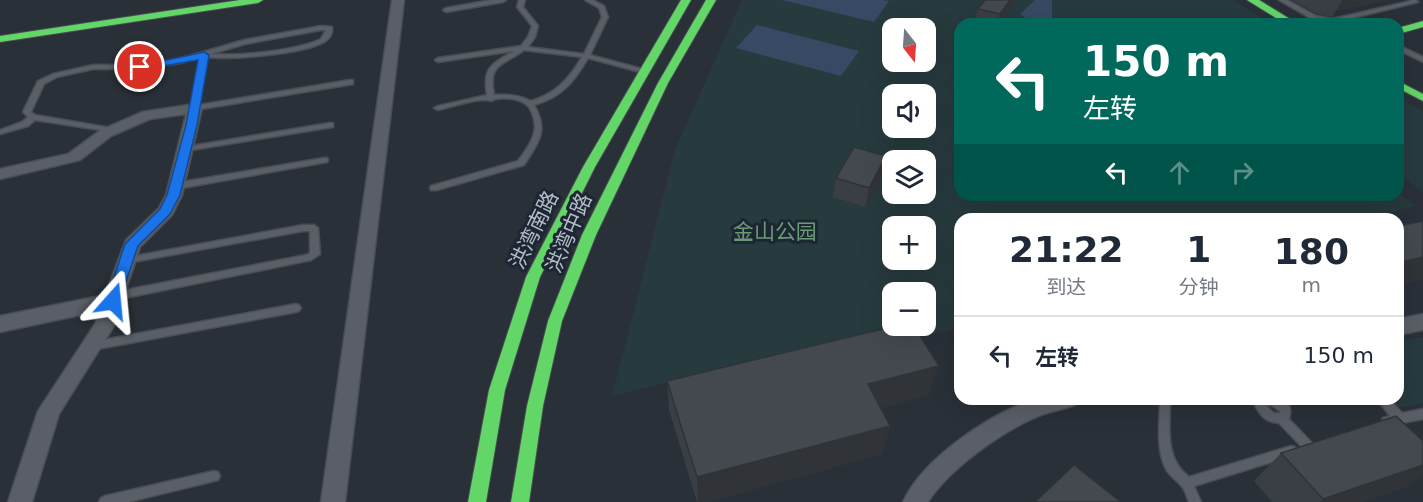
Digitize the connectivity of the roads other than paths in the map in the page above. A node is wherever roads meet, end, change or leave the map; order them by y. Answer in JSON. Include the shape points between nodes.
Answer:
{"nodes":[{"id":1,"x":214,"y":0,"type":"edge"},
{"id":2,"x":258,"y":0,"type":"edge"},
{"id":3,"x":398,"y":0,"type":"edge"},
{"id":4,"x":503,"y":0,"type":"edge"},
{"id":5,"x":522,"y":0,"type":"edge"},
{"id":6,"x":588,"y":0,"type":"edge"},
{"id":7,"x":686,"y":0,"type":"edge"},
{"id":8,"x":711,"y":0,"type":"edge"},
{"id":9,"x":1252,"y":0,"type":"edge"},
{"id":10,"x":1282,"y":0,"type":"edge"},
{"id":11,"x":1413,"y":0,"type":"edge"},
{"id":12,"x":446,"y":10,"type":"dead end"},
{"id":13,"x":1283,"y":18,"type":"edge"},
{"id":14,"x":1314,"y":18,"type":"edge"},
{"id":15,"x":1345,"y":18,"type":"edge"},
{"id":16,"x":1423,"y":24,"type":"edge"},
{"id":17,"x":1404,"y":29,"type":"edge"},
{"id":18,"x":0,"y":31,"type":"edge"},
{"id":19,"x":0,"y":39,"type":"edge"},
{"id":20,"x":524,"y":48,"type":"junction"},
{"id":21,"x":1404,"y":50,"type":"edge"},
{"id":22,"x":204,"y":55,"type":"junction"},
{"id":23,"x":587,"y":56,"type":"junction"},
{"id":24,"x":438,"y":60,"type":"dead end"},
{"id":25,"x":1423,"y":60,"type":"edge"},
{"id":26,"x":645,"y":71,"type":"junction"},
{"id":27,"x":350,"y":82,"type":"dead end"},
{"id":28,"x":1404,"y":87,"type":"edge"},
{"id":29,"x":1423,"y":98,"type":"edge"},
{"id":30,"x":491,"y":99,"type":"junction"},
{"id":31,"x":530,"y":104,"type":"junction"},
{"id":32,"x":195,"y":108,"type":"junction"},
{"id":33,"x":438,"y":108,"type":"dead end"},
{"id":34,"x":33,"y":117,"type":"junction"},
{"id":35,"x":330,"y":125,"type":"dead end"},
{"id":36,"x":111,"y":130,"type":"junction"},
{"id":37,"x":0,"y":132,"type":"edge"},
{"id":38,"x":185,"y":149,"type":"junction"},
{"id":39,"x":324,"y":160,"type":"dead end"},
{"id":40,"x":0,"y":174,"type":"edge"},
{"id":41,"x":176,"y":186,"type":"junction"},
{"id":42,"x":434,"y":188,"type":"dead end"},
{"id":43,"x":127,"y":260,"type":"junction"},
{"id":44,"x":114,"y":298,"type":"junction"},
{"id":45,"x":296,"y":308,"type":"dead end"},
{"id":46,"x":1423,"y":322,"type":"edge"},
{"id":47,"x":0,"y":324,"type":"edge"},
{"id":48,"x":1404,"y":326,"type":"edge"},
{"id":49,"x":92,"y":346,"type":"junction"},
{"id":50,"x":1046,"y":405,"type":"edge"},
{"id":51,"x":1165,"y":405,"type":"edge"},
{"id":52,"x":1260,"y":405,"type":"edge"},
{"id":53,"x":1387,"y":405,"type":"edge"},
{"id":54,"x":1423,"y":414,"type":"edge"},
{"id":55,"x":1398,"y":417,"type":"junction"},
{"id":56,"x":1376,"y":424,"type":"edge"},
{"id":57,"x":1410,"y":430,"type":"edge"},
{"id":58,"x":214,"y":476,"type":"dead end"},
{"id":59,"x":1187,"y":483,"type":"junction"},
{"id":60,"x":20,"y":502,"type":"edge"},
{"id":61,"x":105,"y":502,"type":"edge"},
{"id":62,"x":333,"y":502,"type":"edge"},
{"id":63,"x":477,"y":502,"type":"edge"},
{"id":64,"x":520,"y":502,"type":"edge"},
{"id":65,"x":915,"y":502,"type":"edge"},
{"id":66,"x":1195,"y":502,"type":"edge"}],
"edges":[{"from":1,"to":18,"type":"main road"},
{"from":2,"to":19,"type":"main road"},
{"from":3,"to":62,"type":"street"},
{"from":4,"to":12,"type":"lane"},
{"from":5,"to":20,"type":"lane","via":[[520,7],[535,26],[532,39]]},
{"from":6,"to":23,"type":"lane","via":[[602,7],[605,17]]},
{"from":7,"to":26,"type":"main road","name":"洪湾南路"},
{"from":8,"to":64,"type":"main road","name":"洪湾中路","via":[[663,83],[594,225],[555,321],[535,406]]},
{"from":9,"to":13,"type":"main road"},
{"from":10,"to":14,"type":"lane"},
{"from":11,"to":15,"type":"lane"},
{"from":16,"to":17,"type":"main road"},
{"from":20,"to":23,"type":"lane"},
{"from":20,"to":24,"type":"lane"},
{"from":20,"to":30,"type":"lane","via":[[494,66],[488,76]]},
{"from":21,"to":25,"type":"lane"},
{"from":22,"to":22,"type":"lane","via":[[254,40],[330,28],[322,41],[307,45],[228,57]]},
{"from":22,"to":32,"type":"lane"},
{"from":22,"to":34,"type":"lane","via":[[140,67],[93,67],[55,75],[41,83],[27,112]]},
{"from":23,"to":26,"type":"lane"},
{"from":23,"to":31,"type":"lane","via":[[555,96]]},
{"from":26,"to":63,"type":"main road","name":"洪湾南路","via":[[568,206],[533,277],[497,390]]},
{"from":27,"to":32,"type":"lane"},
{"from":28,"to":29,"type":"main road"},
{"from":30,"to":31,"type":"lane","via":[[524,100]]},
{"from":30,"to":33,"type":"lane"},
{"from":31,"to":42,"type":"lane","via":[[539,118],[540,132],[521,163]]},
{"from":32,"to":36,"type":"street","via":[[147,115]]},
{"from":32,"to":38,"type":"street"},
{"from":34,"to":36,"type":"lane"},
{"from":34,"to":37,"type":"lane","via":[[25,124]]},
{"from":35,"to":38,"type":"lane"},
{"from":36,"to":40,"type":"street","via":[[75,157]]},
{"from":38,"to":41,"type":"street"},
{"from":39,"to":41,"type":"lane"},
{"from":41,"to":43,"type":"street","via":[[166,211],[132,244]]},
{"from":43,"to":44,"type":"street"},
{"from":43,"to":44,"type":"lane","via":[[303,228],[314,228],[315,234],[315,254],[308,258]]},
{"from":44,"to":47,"type":"street"},
{"from":44,"to":49,"type":"street"},
{"from":45,"to":49,"type":"lane"},
{"from":46,"to":48,"type":"street"},
{"from":49,"to":60,"type":"street","via":[[49,411]]},
{"from":50,"to":65,"type":"street","via":[[1026,411],[962,452],[922,487]]},
{"from":51,"to":59,"type":"lane","via":[[1165,455],[1175,476]]},
{"from":52,"to":59,"type":"lane","via":[[1263,411],[1282,419],[1313,444]]},
{"from":53,"to":55,"type":"lane"},
{"from":54,"to":55,"type":"lane"},
{"from":55,"to":56,"type":"lane"},
{"from":55,"to":57,"type":"lane"},
{"from":58,"to":61,"type":"lane"},
{"from":59,"to":66,"type":"lane"}]}
